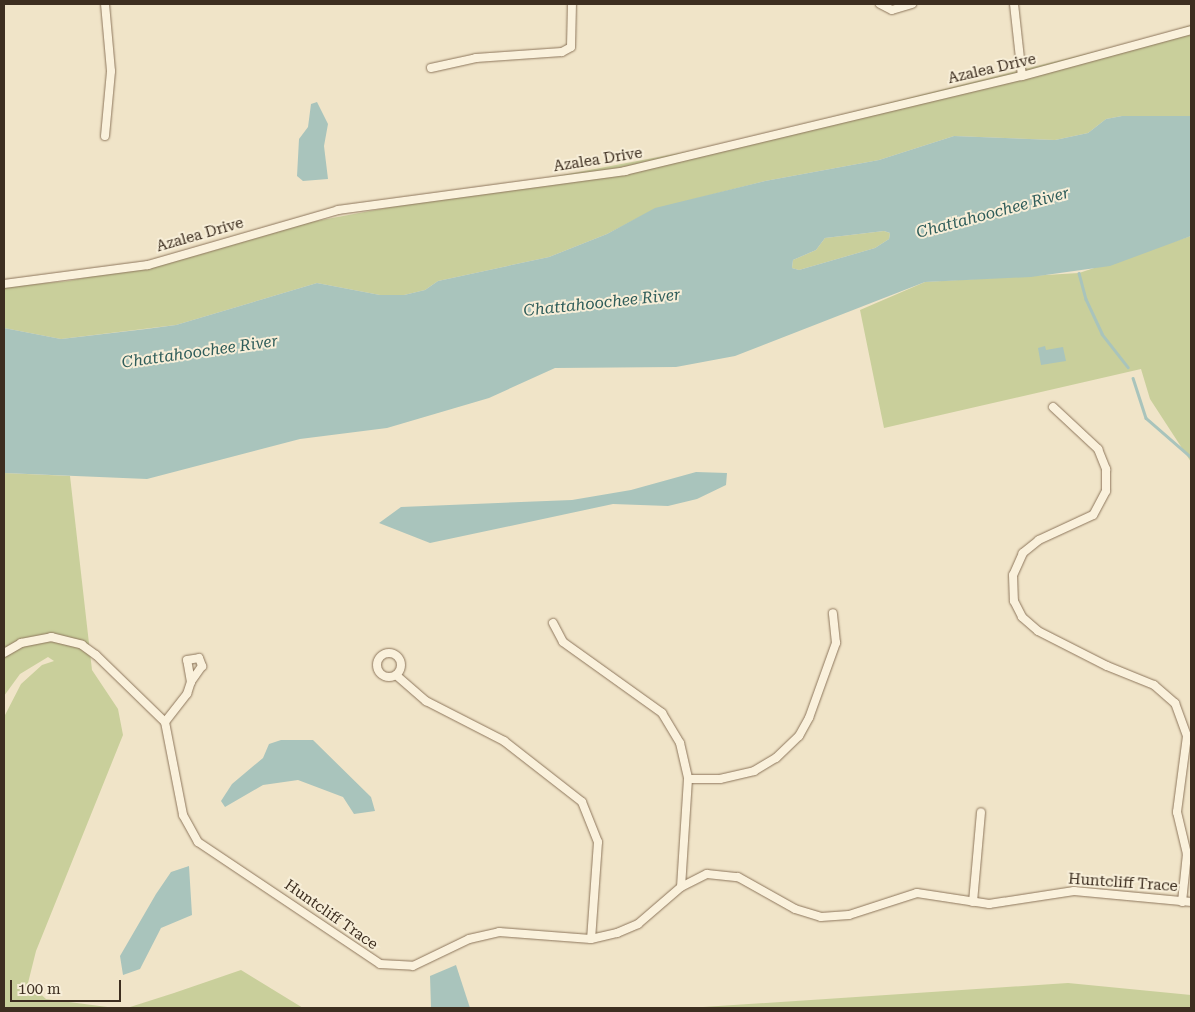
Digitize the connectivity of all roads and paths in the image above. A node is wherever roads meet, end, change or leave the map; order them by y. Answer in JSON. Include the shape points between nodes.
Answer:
{"nodes":[{"id":1,"x":105,"y":4,"type":"edge"},
{"id":2,"x":572,"y":4,"type":"edge"},
{"id":3,"x":880,"y":4,"type":"edge"},
{"id":4,"x":912,"y":4,"type":"edge"},
{"id":5,"x":1014,"y":4,"type":"edge"},
{"id":6,"x":1191,"y":30,"type":"edge"},
{"id":7,"x":432,"y":68,"type":"dead end"},
{"id":8,"x":1022,"y":76,"type":"junction"},
{"id":9,"x":105,"y":136,"type":"dead end"},
{"id":10,"x":4,"y":284,"type":"edge"},
{"id":11,"x":1052,"y":407,"type":"dead end"},
{"id":12,"x":833,"y":613,"type":"dead end"},
{"id":13,"x":553,"y":623,"type":"dead end"},
{"id":14,"x":4,"y":654,"type":"edge"},
{"id":15,"x":396,"y":675,"type":"dead end"},
{"id":16,"x":191,"y":682,"type":"dead end"},
{"id":17,"x":165,"y":722,"type":"junction"},
{"id":18,"x":688,"y":779,"type":"junction"},
{"id":19,"x":981,"y":812,"type":"dead end"},
{"id":20,"x":1189,"y":856,"type":"edge"},
{"id":21,"x":681,"y":887,"type":"junction"},
{"id":22,"x":974,"y":902,"type":"junction"},
{"id":23,"x":1182,"y":902,"type":"junction"},
{"id":24,"x":1191,"y":902,"type":"edge"},
{"id":25,"x":591,"y":939,"type":"junction"}],
"edges":[{"from":1,"to":9,"type":"street","via":[[112,71]]},
{"from":2,"to":7,"type":"street","via":[[571,47],[562,52],[476,58]]},
{"from":3,"to":4,"type":"street","via":[[892,10]]},
{"from":5,"to":8,"type":"street"},
{"from":6,"to":8,"type":"street","name":"Azalea Drive"},
{"from":8,"to":10,"type":"street","name":"Azalea Drive","via":[[625,171],[346,209],[148,265]]},
{"from":11,"to":20,"type":"street","via":[[1098,449],[1106,469],[1106,491],[1094,515],[1039,540],[1023,553],[1013,575],[1014,601],[1022,617],[1038,631],[1106,666],[1154,685],[1175,703],[1187,736],[1177,812]]},
{"from":12,"to":18,"type":"street","via":[[836,643],[809,718],[799,736],[776,758],[754,771],[720,779]]},
{"from":13,"to":18,"type":"street","via":[[563,642],[662,713],[680,743]]},
{"from":14,"to":17,"type":"street","via":[[36,638],[59,638],[82,645]]},
{"from":15,"to":25,"type":"street","via":[[426,701],[504,741],[582,802],[598,842]]},
{"from":16,"to":17,"type":"street","via":[[181,704]]},
{"from":17,"to":25,"type":"street","name":"Huntcliff Trace","via":[[183,815],[198,842],[213,855],[256,878],[308,920],[369,960],[405,968],[469,939],[499,932]]},
{"from":18,"to":21,"type":"street"},
{"from":19,"to":22,"type":"street"},
{"from":20,"to":23,"type":"street"},
{"from":21,"to":22,"type":"street","name":"Huntcliff Trace","via":[[707,874],[722,873],[748,882],[795,909],[822,917],[849,915],[917,893]]},
{"from":21,"to":25,"type":"street","name":"Huntcliff Trace","via":[[638,924]]},
{"from":22,"to":23,"type":"street","name":"Huntcliff Trace","via":[[1011,904],[1074,891]]},
{"from":23,"to":24,"type":"street","name":"Huntcliff Trace"}]}
